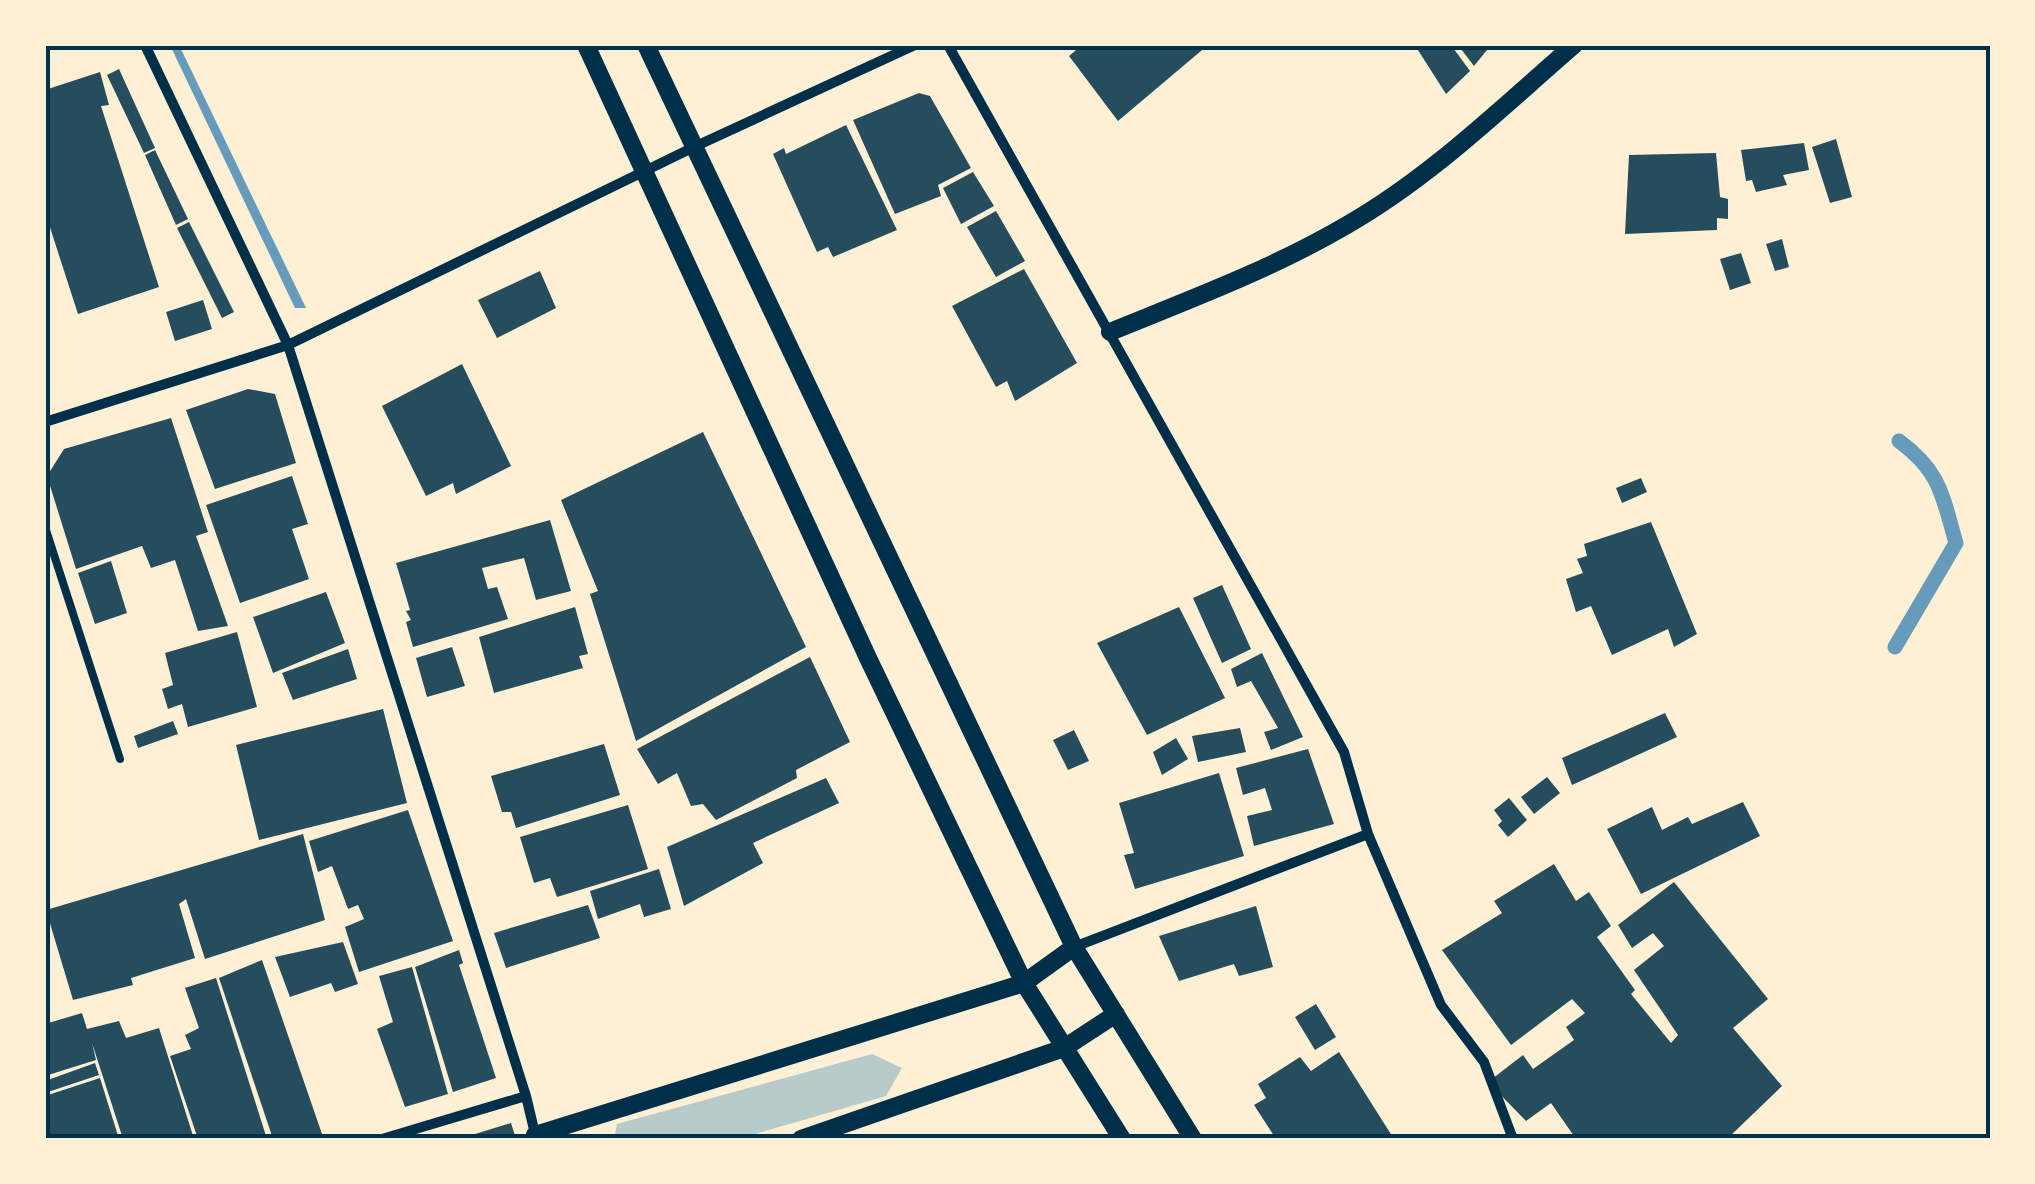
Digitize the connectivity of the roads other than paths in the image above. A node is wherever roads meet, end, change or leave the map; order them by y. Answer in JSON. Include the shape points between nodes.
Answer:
{"nodes":[{"id":1,"x":145,"y":45,"type":"edge"},
{"id":2,"x":586,"y":45,"type":"edge"},
{"id":3,"x":646,"y":45,"type":"edge"},
{"id":4,"x":915,"y":45,"type":"edge"},
{"id":5,"x":948,"y":45,"type":"edge"},
{"id":6,"x":1574,"y":45,"type":"edge"},
{"id":7,"x":694,"y":147,"type":"junction"},
{"id":8,"x":646,"y":172,"type":"junction"},
{"id":9,"x":1110,"y":332,"type":"junction"},
{"id":10,"x":288,"y":345,"type":"junction"},
{"id":11,"x":45,"y":422,"type":"edge"},
{"id":12,"x":45,"y":527,"type":"edge"},
{"id":13,"x":120,"y":759,"type":"dead end"},
{"id":14,"x":1368,"y":834,"type":"junction"},
{"id":15,"x":1074,"y":947,"type":"junction"},
{"id":16,"x":1024,"y":983,"type":"junction"},
{"id":17,"x":1116,"y":1014,"type":"junction"},
{"id":18,"x":1064,"y":1048,"type":"junction"},
{"id":19,"x":526,"y":1096,"type":"junction"},
{"id":20,"x":536,"y":1137,"type":"edge"},
{"id":21,"x":382,"y":1139,"type":"edge"},
{"id":22,"x":801,"y":1139,"type":"edge"},
{"id":23,"x":1122,"y":1139,"type":"edge"},
{"id":24,"x":1194,"y":1139,"type":"edge"},
{"id":25,"x":1513,"y":1139,"type":"edge"}],
"edges":[{"from":1,"to":10,"type":"street"},
{"from":2,"to":8,"type":"street"},
{"from":3,"to":7,"type":"street"},
{"from":4,"to":7,"type":"street"},
{"from":5,"to":9,"type":"street"},
{"from":6,"to":9,"type":"street","via":[[1433,167],[1348,224],[1244,278]]},
{"from":7,"to":8,"type":"street"},
{"from":7,"to":15,"type":"street"},
{"from":8,"to":10,"type":"street"},
{"from":8,"to":16,"type":"street"},
{"from":9,"to":14,"type":"street","via":[[1344,752]]},
{"from":10,"to":11,"type":"street"},
{"from":10,"to":19,"type":"street"},
{"from":12,"to":13,"type":"lane"},
{"from":14,"to":15,"type":"street"},
{"from":14,"to":25,"type":"street","via":[[1441,1004],[1484,1062]]},
{"from":15,"to":16,"type":"street"},
{"from":15,"to":17,"type":"street"},
{"from":16,"to":18,"type":"street"},
{"from":16,"to":20,"type":"street"},
{"from":17,"to":18,"type":"street"},
{"from":17,"to":24,"type":"street"},
{"from":18,"to":22,"type":"street"},
{"from":18,"to":23,"type":"street"},
{"from":19,"to":20,"type":"street"},
{"from":19,"to":21,"type":"street"}]}
